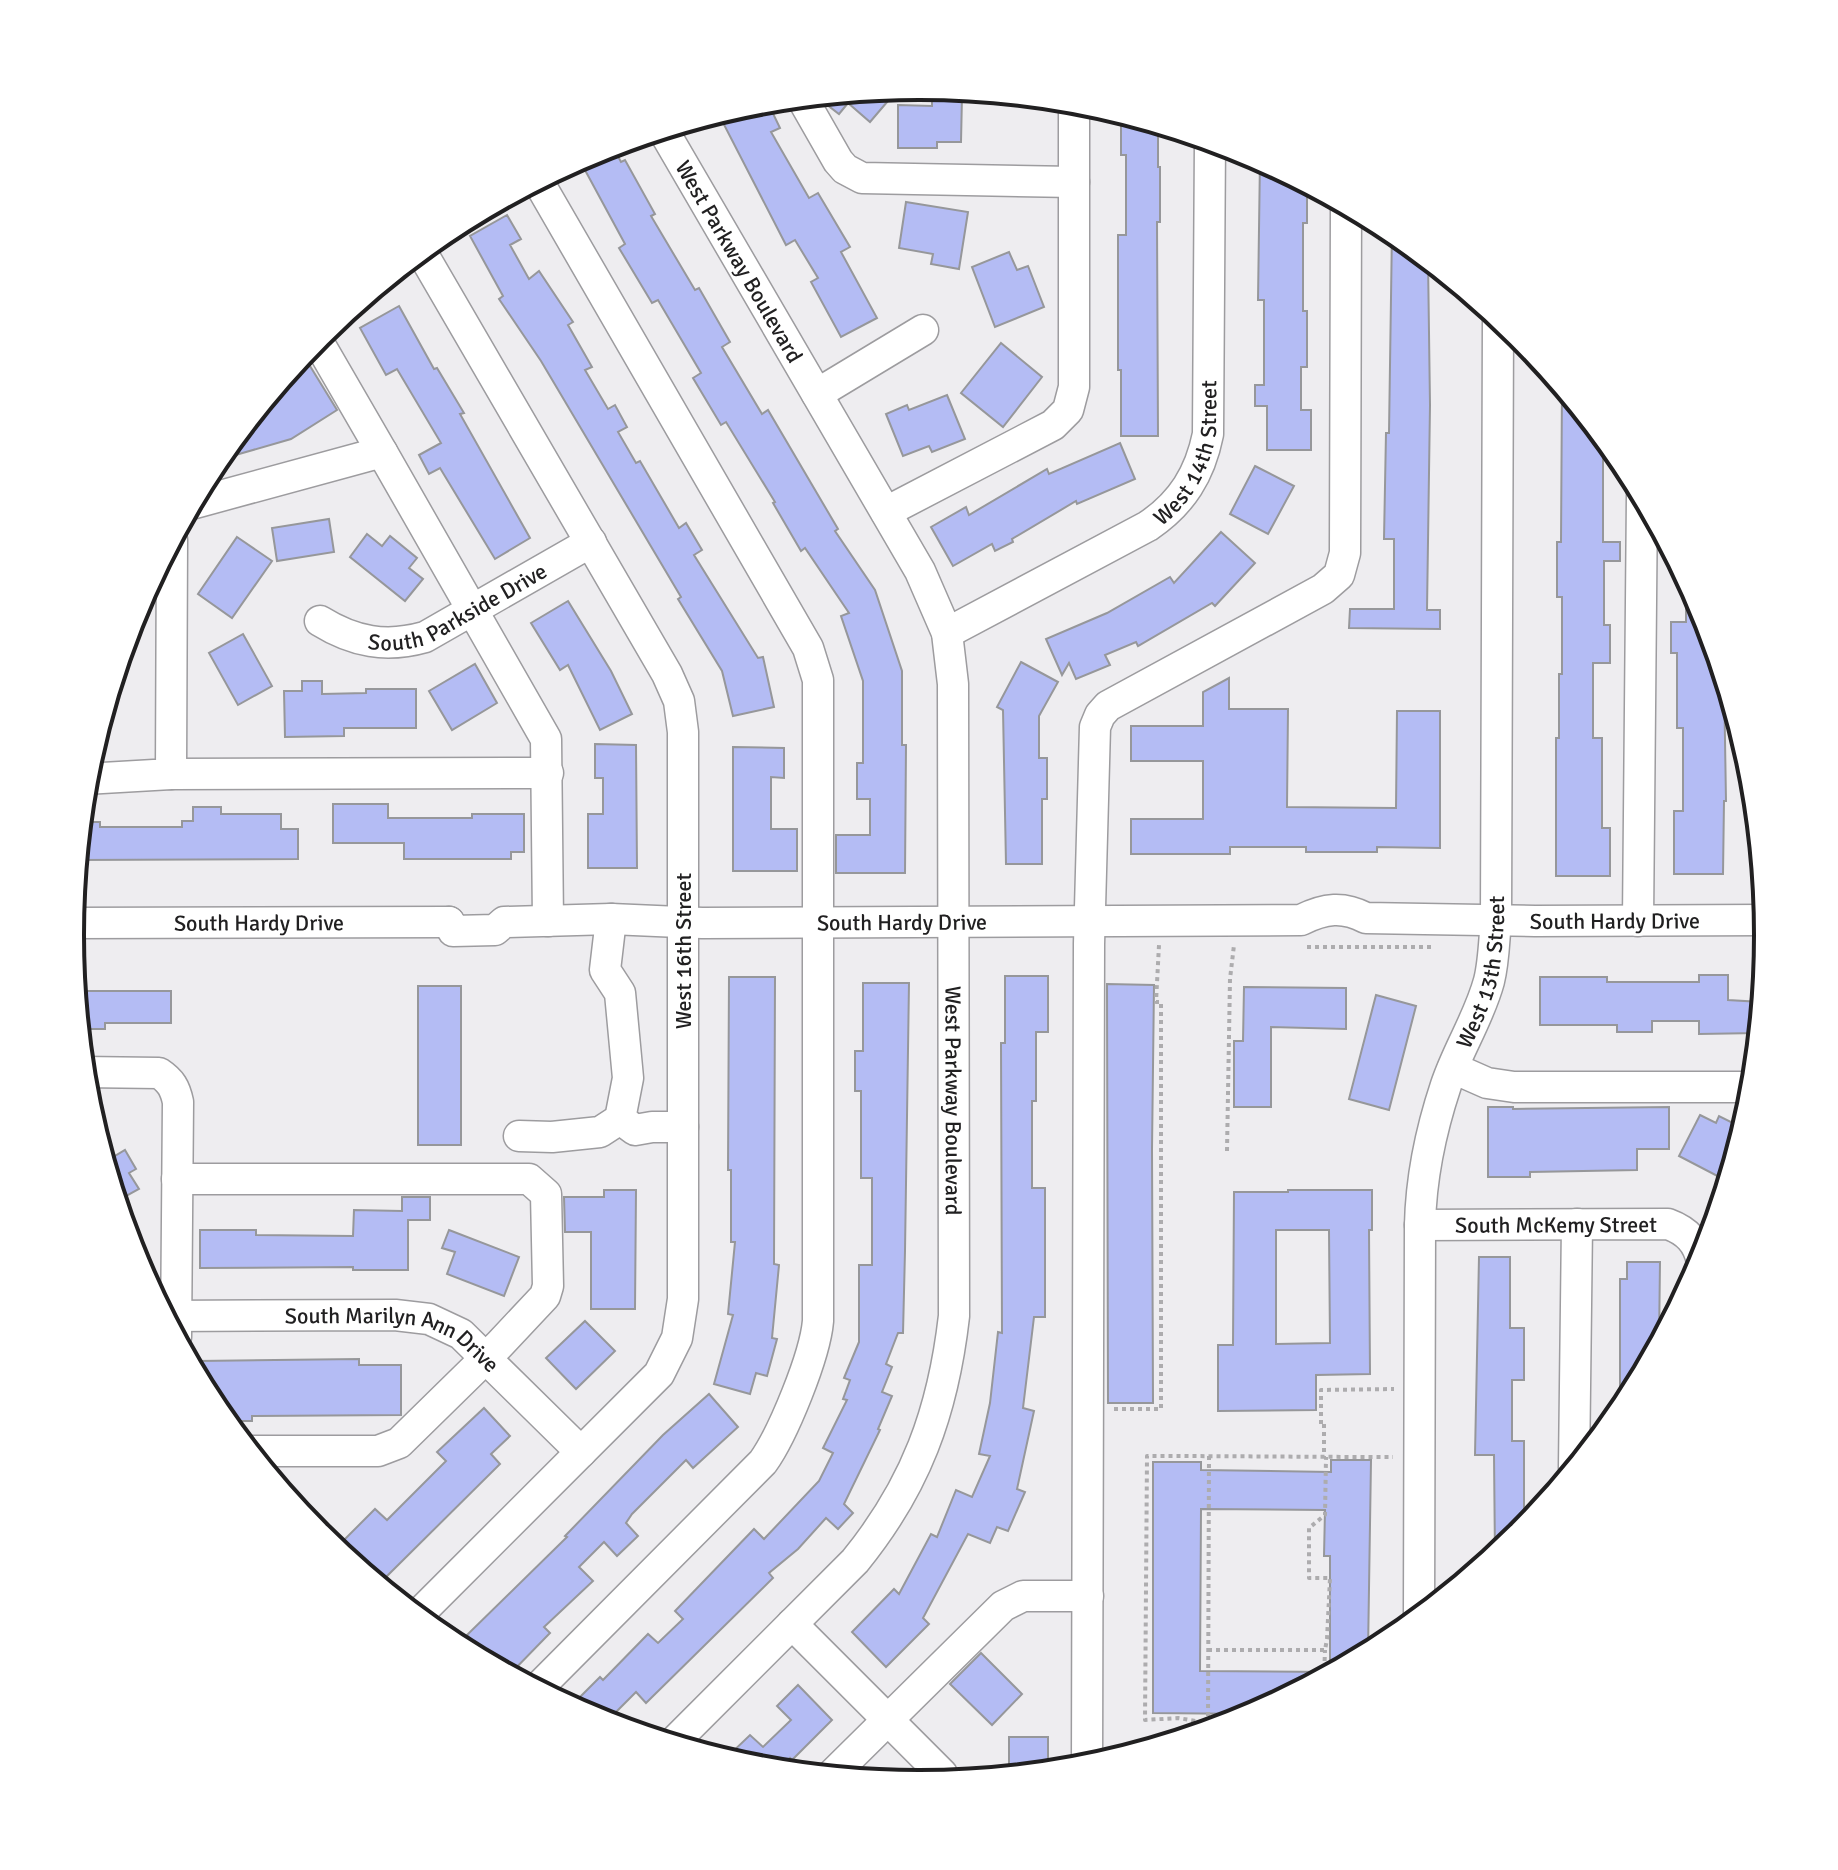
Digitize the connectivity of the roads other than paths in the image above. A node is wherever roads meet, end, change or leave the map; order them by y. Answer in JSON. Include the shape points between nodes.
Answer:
{"nodes":[{"id":1,"x":807,"y":107,"type":"edge"},
{"id":2,"x":1074,"y":115,"type":"edge"},
{"id":3,"x":668,"y":139,"type":"edge"},
{"id":4,"x":1210,"y":153,"type":"edge"},
{"id":5,"x":1074,"y":182,"type":"junction"},
{"id":6,"x":543,"y":190,"type":"edge"},
{"id":7,"x":1346,"y":218,"type":"edge"},
{"id":8,"x":427,"y":261,"type":"edge"},
{"id":9,"x":923,"y":330,"type":"dead end"},
{"id":10,"x":1498,"y":334,"type":"edge"},
{"id":11,"x":323,"y":351,"type":"edge"},
{"id":12,"x":817,"y":394,"type":"junction"},
{"id":13,"x":382,"y":452,"type":"junction"},
{"id":14,"x":207,"y":500,"type":"edge"},
{"id":15,"x":886,"y":512,"type":"junction"},
{"id":16,"x":1642,"y":518,"type":"edge"},
{"id":17,"x":591,"y":542,"type":"junction"},
{"id":18,"x":172,"y":562,"type":"edge"},
{"id":19,"x":474,"y":611,"type":"junction"},
{"id":20,"x":320,"y":621,"type":"dead end"},
{"id":21,"x":947,"y":633,"type":"junction"},
{"id":22,"x":548,"y":773,"type":"junction"},
{"id":23,"x":171,"y":774,"type":"junction"},
{"id":24,"x":99,"y":778,"type":"edge"},
{"id":25,"x":611,"y":919,"type":"junction"},
{"id":26,"x":1496,"y":920,"type":"junction"},
{"id":27,"x":1753,"y":920,"type":"edge"},
{"id":28,"x":548,"y":921,"type":"junction"},
{"id":29,"x":683,"y":921,"type":"junction"},
{"id":30,"x":1091,"y":921,"type":"junction"},
{"id":31,"x":1638,"y":921,"type":"junction"},
{"id":32,"x":819,"y":922,"type":"junction"},
{"id":33,"x":954,"y":922,"type":"junction"},
{"id":34,"x":84,"y":923,"type":"edge"},
{"id":35,"x":1453,"y":1068,"type":"junction"},
{"id":36,"x":96,"y":1072,"type":"edge"},
{"id":37,"x":1740,"y":1087,"type":"edge"},
{"id":38,"x":620,"y":1119,"type":"junction"},
{"id":39,"x":683,"y":1127,"type":"junction"},
{"id":40,"x":519,"y":1136,"type":"dead end"},
{"id":41,"x":177,"y":1179,"type":"junction"},
{"id":42,"x":1577,"y":1224,"type":"junction"},
{"id":43,"x":1420,"y":1225,"type":"junction"},
{"id":44,"x":1695,"y":1243,"type":"edge"},
{"id":45,"x":172,"y":1309,"type":"edge"},
{"id":46,"x":180,"y":1323,"type":"edge"},
{"id":47,"x":487,"y":1357,"type":"junction"},
{"id":48,"x":263,"y":1451,"type":"edge"},
{"id":49,"x":581,"y":1452,"type":"junction"},
{"id":50,"x":1574,"y":1452,"type":"edge"},
{"id":51,"x":1088,"y":1596,"type":"junction"},
{"id":52,"x":1419,"y":1603,"type":"edge"},
{"id":53,"x":425,"y":1608,"type":"edge"},
{"id":54,"x":792,"y":1624,"type":"junction"},
{"id":55,"x":545,"y":1681,"type":"edge"},
{"id":56,"x":888,"y":1721,"type":"junction"},
{"id":57,"x":681,"y":1735,"type":"edge"},
{"id":58,"x":1087,"y":1753,"type":"edge"},
{"id":59,"x":841,"y":1766,"type":"edge"},
{"id":60,"x":937,"y":1769,"type":"edge"}],
"edges":[{"from":1,"to":5,"type":"street","via":[[838,161],[862,178]]},
{"from":2,"to":5,"type":"street"},
{"from":3,"to":12,"type":"street","name":"West Parkway Boulevard"},
{"from":4,"to":21,"type":"street","name":"West 14th Street","via":[[1208,434],[1193,480],[1177,503],[1148,526]]},
{"from":5,"to":15,"type":"street","via":[[1074,387],[1068,410],[1053,425]]},
{"from":6,"to":32,"type":"street","via":[[815,664]]},
{"from":7,"to":30,"type":"street","via":[[1344,564],[1323,589],[1100,715],[1093,742]]},
{"from":8,"to":17,"type":"street","name":"West 16th Street"},
{"from":9,"to":12,"type":"street"},
{"from":10,"to":26,"type":"street","name":"West 13th Street"},
{"from":11,"to":13,"type":"street"},
{"from":12,"to":15,"type":"street","name":"West Parkway Boulevard"},
{"from":13,"to":14,"type":"street"},
{"from":13,"to":19,"type":"street"},
{"from":15,"to":21,"type":"street","name":"West Parkway Boulevard"},
{"from":16,"to":31,"type":"street"},
{"from":17,"to":19,"type":"street","name":"South Parkside Drive"},
{"from":17,"to":29,"type":"street","name":"West 16th Street","via":[[679,701]]},
{"from":18,"to":23,"type":"street"},
{"from":19,"to":20,"type":"street","name":"South Parkside Drive","via":[[425,637],[390,643],[354,639]]},
{"from":19,"to":22,"type":"street","via":[[543,730]]},
{"from":21,"to":33,"type":"street","name":"West Parkway Boulevard","via":[[953,684]]},
{"from":22,"to":23,"type":"street"},
{"from":22,"to":28,"type":"street"},
{"from":23,"to":24,"type":"street"},
{"from":25,"to":28,"type":"street","name":"South Hardy Drive"},
{"from":25,"to":29,"type":"street","name":"South Hardy Drive"},
{"from":25,"to":38,"type":"street","via":[[605,970],[620,993],[628,1078]]},
{"from":26,"to":30,"type":"street","name":"South Hardy Drive","via":[[1366,918],[1351,911],[1320,911],[1298,933]]},
{"from":26,"to":31,"type":"street","name":"South Hardy Drive"},
{"from":26,"to":35,"type":"street","name":"West 13th Street","via":[[1489,980]]},
{"from":27,"to":31,"type":"street","name":"South Hardy Drive"},
{"from":28,"to":34,"type":"street","name":"South Hardy Drive","via":[[504,922],[496,912],[454,913],[449,922]]},
{"from":29,"to":32,"type":"street","name":"South Hardy Drive"},
{"from":29,"to":39,"type":"street","name":"West 16th Street"},
{"from":30,"to":33,"type":"street","name":"South Hardy Drive"},
{"from":30,"to":51,"type":"street"},
{"from":32,"to":33,"type":"street","name":"South Hardy Drive"},
{"from":32,"to":55,"type":"street","via":[[818,1321],[813,1350],[763,1462]]},
{"from":33,"to":54,"type":"street","name":"West Parkway Boulevard","via":[[954,1316],[941,1397],[923,1451],[886,1521],[855,1561]]},
{"from":35,"to":37,"type":"street","via":[[1487,1083],[1514,1087]]},
{"from":35,"to":43,"type":"street","name":"West 13th Street","via":[[1426,1161]]},
{"from":36,"to":41,"type":"street","via":[[159,1073],[169,1080],[178,1102]]},
{"from":38,"to":39,"type":"street","via":[[635,1130]]},
{"from":38,"to":40,"type":"street","via":[[600,1132]]},
{"from":39,"to":49,"type":"street","name":"West 16th Street","via":[[683,1299],[677,1338],[659,1374]]},
{"from":41,"to":45,"type":"street"},
{"from":41,"to":47,"type":"street","via":[[529,1179],[546,1194],[548,1286],[538,1305]]},
{"from":42,"to":43,"type":"street","name":"South McKemy Street"},
{"from":42,"to":44,"type":"street","name":"South McKemy Street","via":[[1657,1223],[1680,1228]]},
{"from":42,"to":50,"type":"street"},
{"from":43,"to":52,"type":"street","name":"West 13th Street"},
{"from":46,"to":47,"type":"street","name":"South Marilyn Ann Drive","via":[[412,1316],[447,1325]]},
{"from":47,"to":48,"type":"street","via":[[389,1449]]},
{"from":47,"to":49,"type":"street","name":"South Marilyn Ann Drive"},
{"from":49,"to":53,"type":"street","name":"West 16th Street"},
{"from":51,"to":56,"type":"street","via":[[1013,1599]]},
{"from":51,"to":58,"type":"street"},
{"from":54,"to":56,"type":"street"},
{"from":54,"to":57,"type":"street","name":"West Parkway Boulevard"},
{"from":56,"to":59,"type":"street"},
{"from":56,"to":60,"type":"street"}]}
